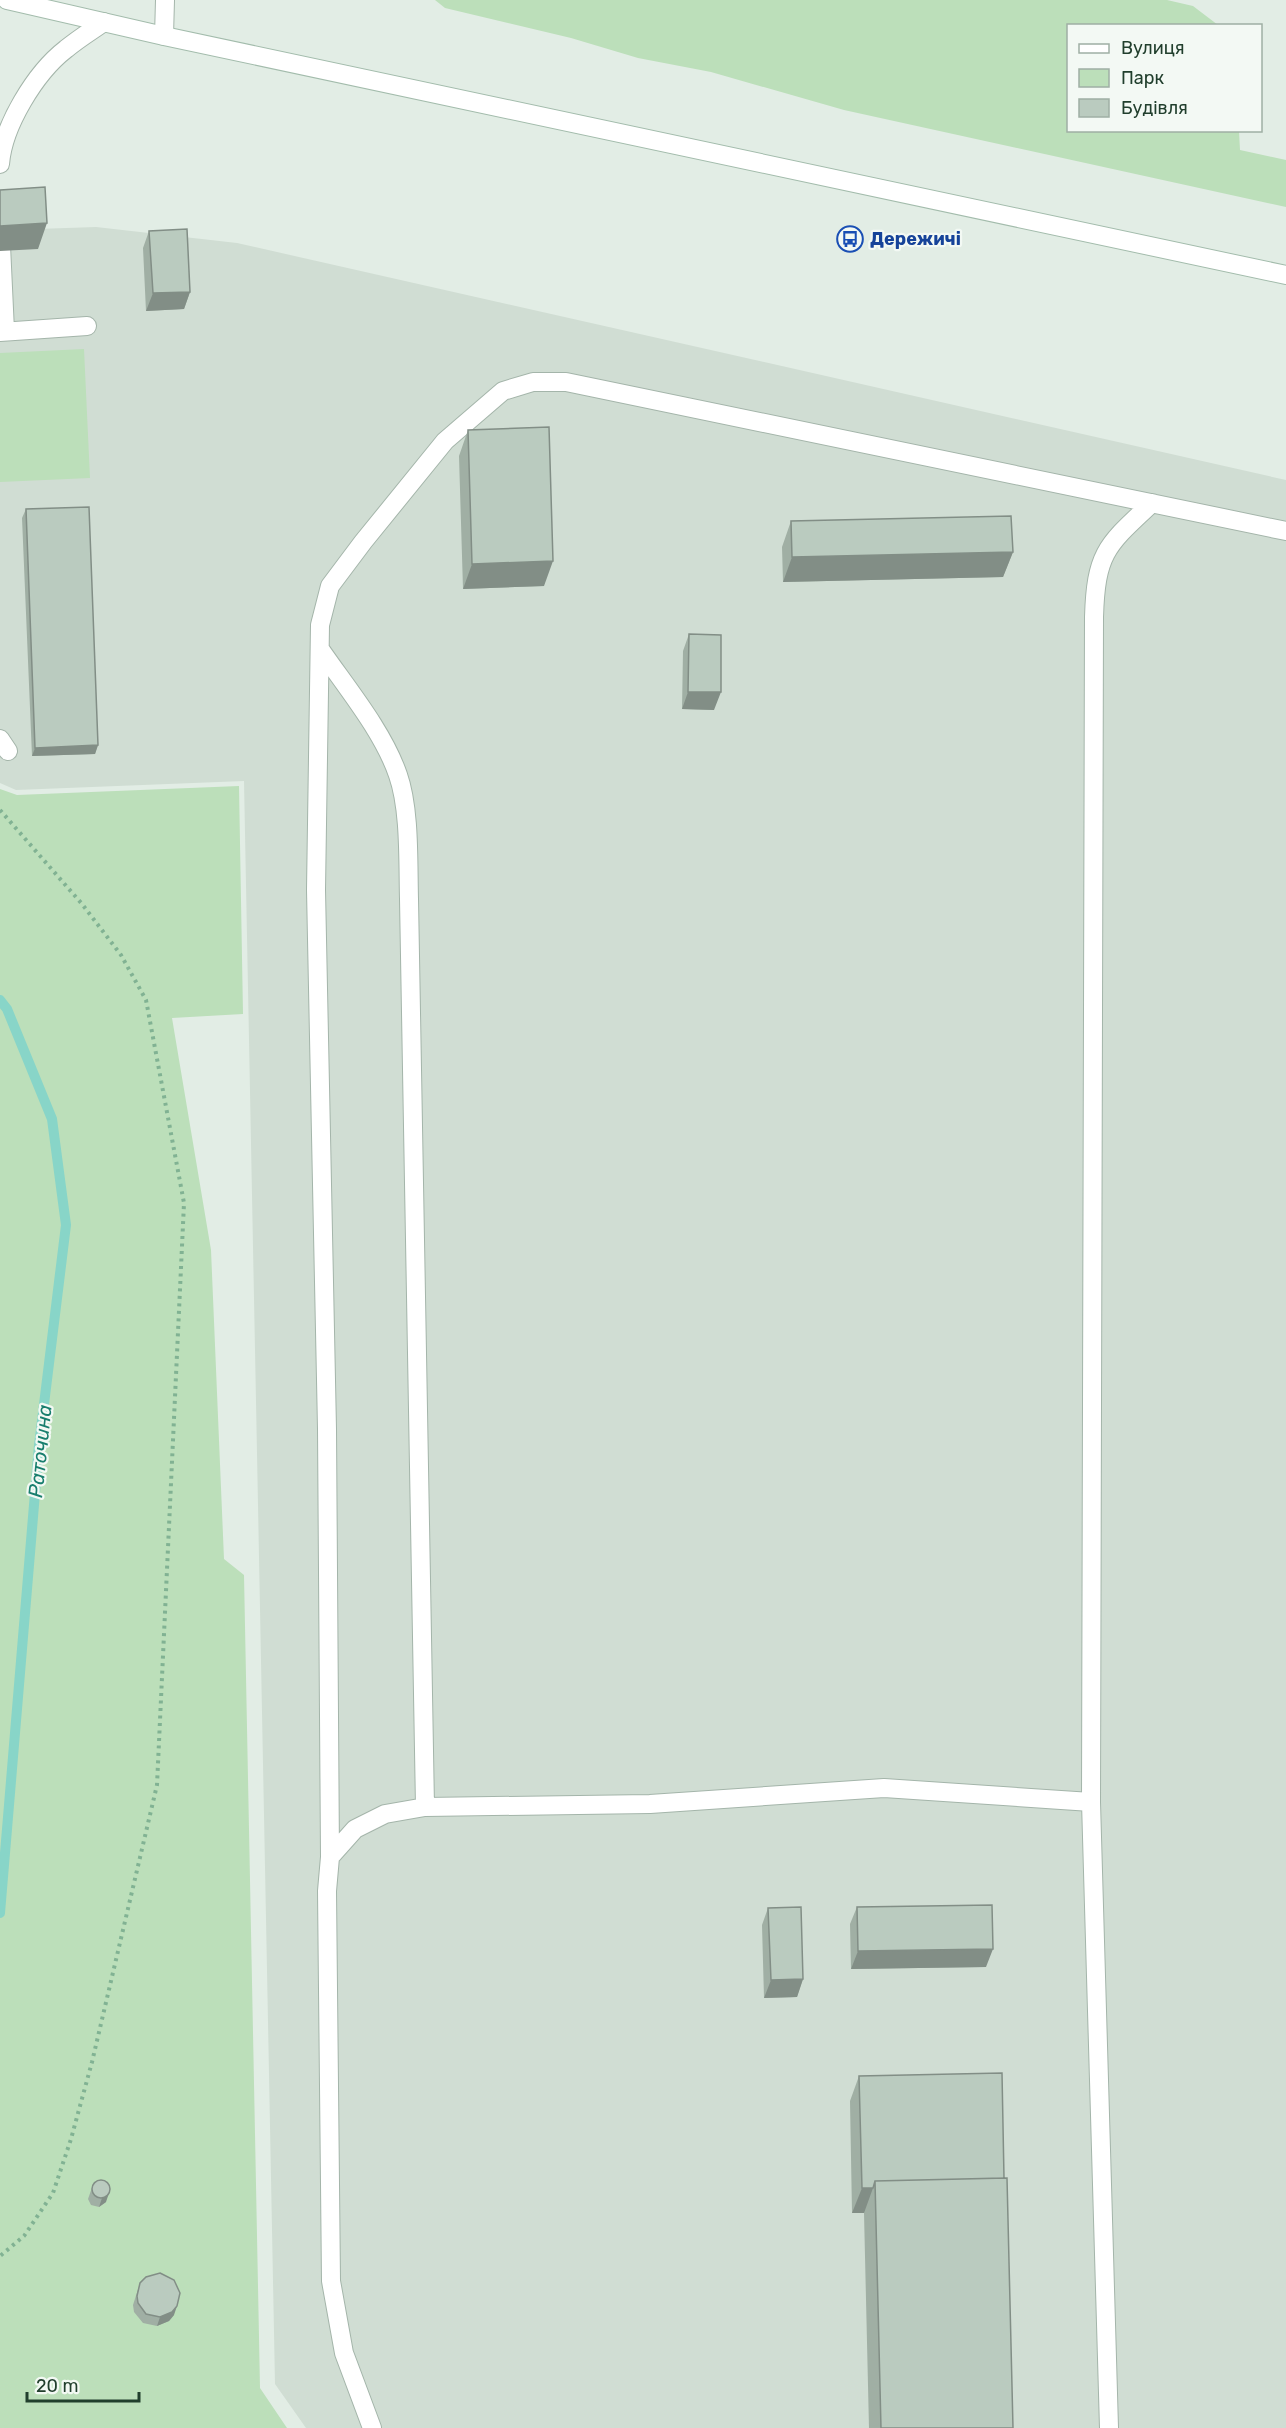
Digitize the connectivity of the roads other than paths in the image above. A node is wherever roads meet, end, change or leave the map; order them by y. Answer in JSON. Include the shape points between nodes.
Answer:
{"nodes":[{"id":1,"x":7,"y":0,"type":"edge"},
{"id":2,"x":165,"y":0,"type":"edge"},
{"id":3,"x":104,"y":22,"type":"junction"},
{"id":4,"x":164,"y":36,"type":"junction"},
{"id":5,"x":0,"y":164,"type":"edge"},
{"id":6,"x":0,"y":224,"type":"edge"},
{"id":7,"x":1286,"y":275,"type":"edge"},
{"id":8,"x":87,"y":326,"type":"dead end"},
{"id":9,"x":3,"y":332,"type":"edge"},
{"id":10,"x":1152,"y":503,"type":"junction"},
{"id":11,"x":1286,"y":531,"type":"edge"},
{"id":12,"x":320,"y":649,"type":"junction"},
{"id":13,"x":1091,"y":1802,"type":"junction"},
{"id":14,"x":425,"y":1807,"type":"junction"},
{"id":15,"x":330,"y":1857,"type":"junction"},
{"id":16,"x":372,"y":2428,"type":"edge"},
{"id":17,"x":1109,"y":2428,"type":"edge"}],
"edges":[{"from":1,"to":3,"type":"main road"},
{"from":2,"to":4,"type":"main road"},
{"from":3,"to":4,"type":"main road"},
{"from":3,"to":5,"type":"main road","via":[[64,50],[43,72],[8,130]]},
{"from":4,"to":7,"type":"main road"},
{"from":6,"to":9,"type":"main road"},
{"from":8,"to":9,"type":"main road"},
{"from":10,"to":11,"type":"main road"},
{"from":10,"to":12,"type":"main road","via":[[566,382],[533,382],[503,391],[445,441],[363,542],[330,586],[320,625]]},
{"from":10,"to":13,"type":"main road","via":[[1115,537],[1103,554],[1095,598]]},
{"from":12,"to":14,"type":"main road","via":[[381,739],[398,774],[406,835]]},
{"from":12,"to":15,"type":"main road","via":[[316,890],[327,1429]]},
{"from":13,"to":14,"type":"main road","via":[[884,1788],[651,1804]]},
{"from":13,"to":17,"type":"main road"},
{"from":14,"to":15,"type":"main road","via":[[385,1814],[355,1829]]},
{"from":15,"to":16,"type":"main road","via":[[327,1903],[332,2281],[344,2353]]}]}
